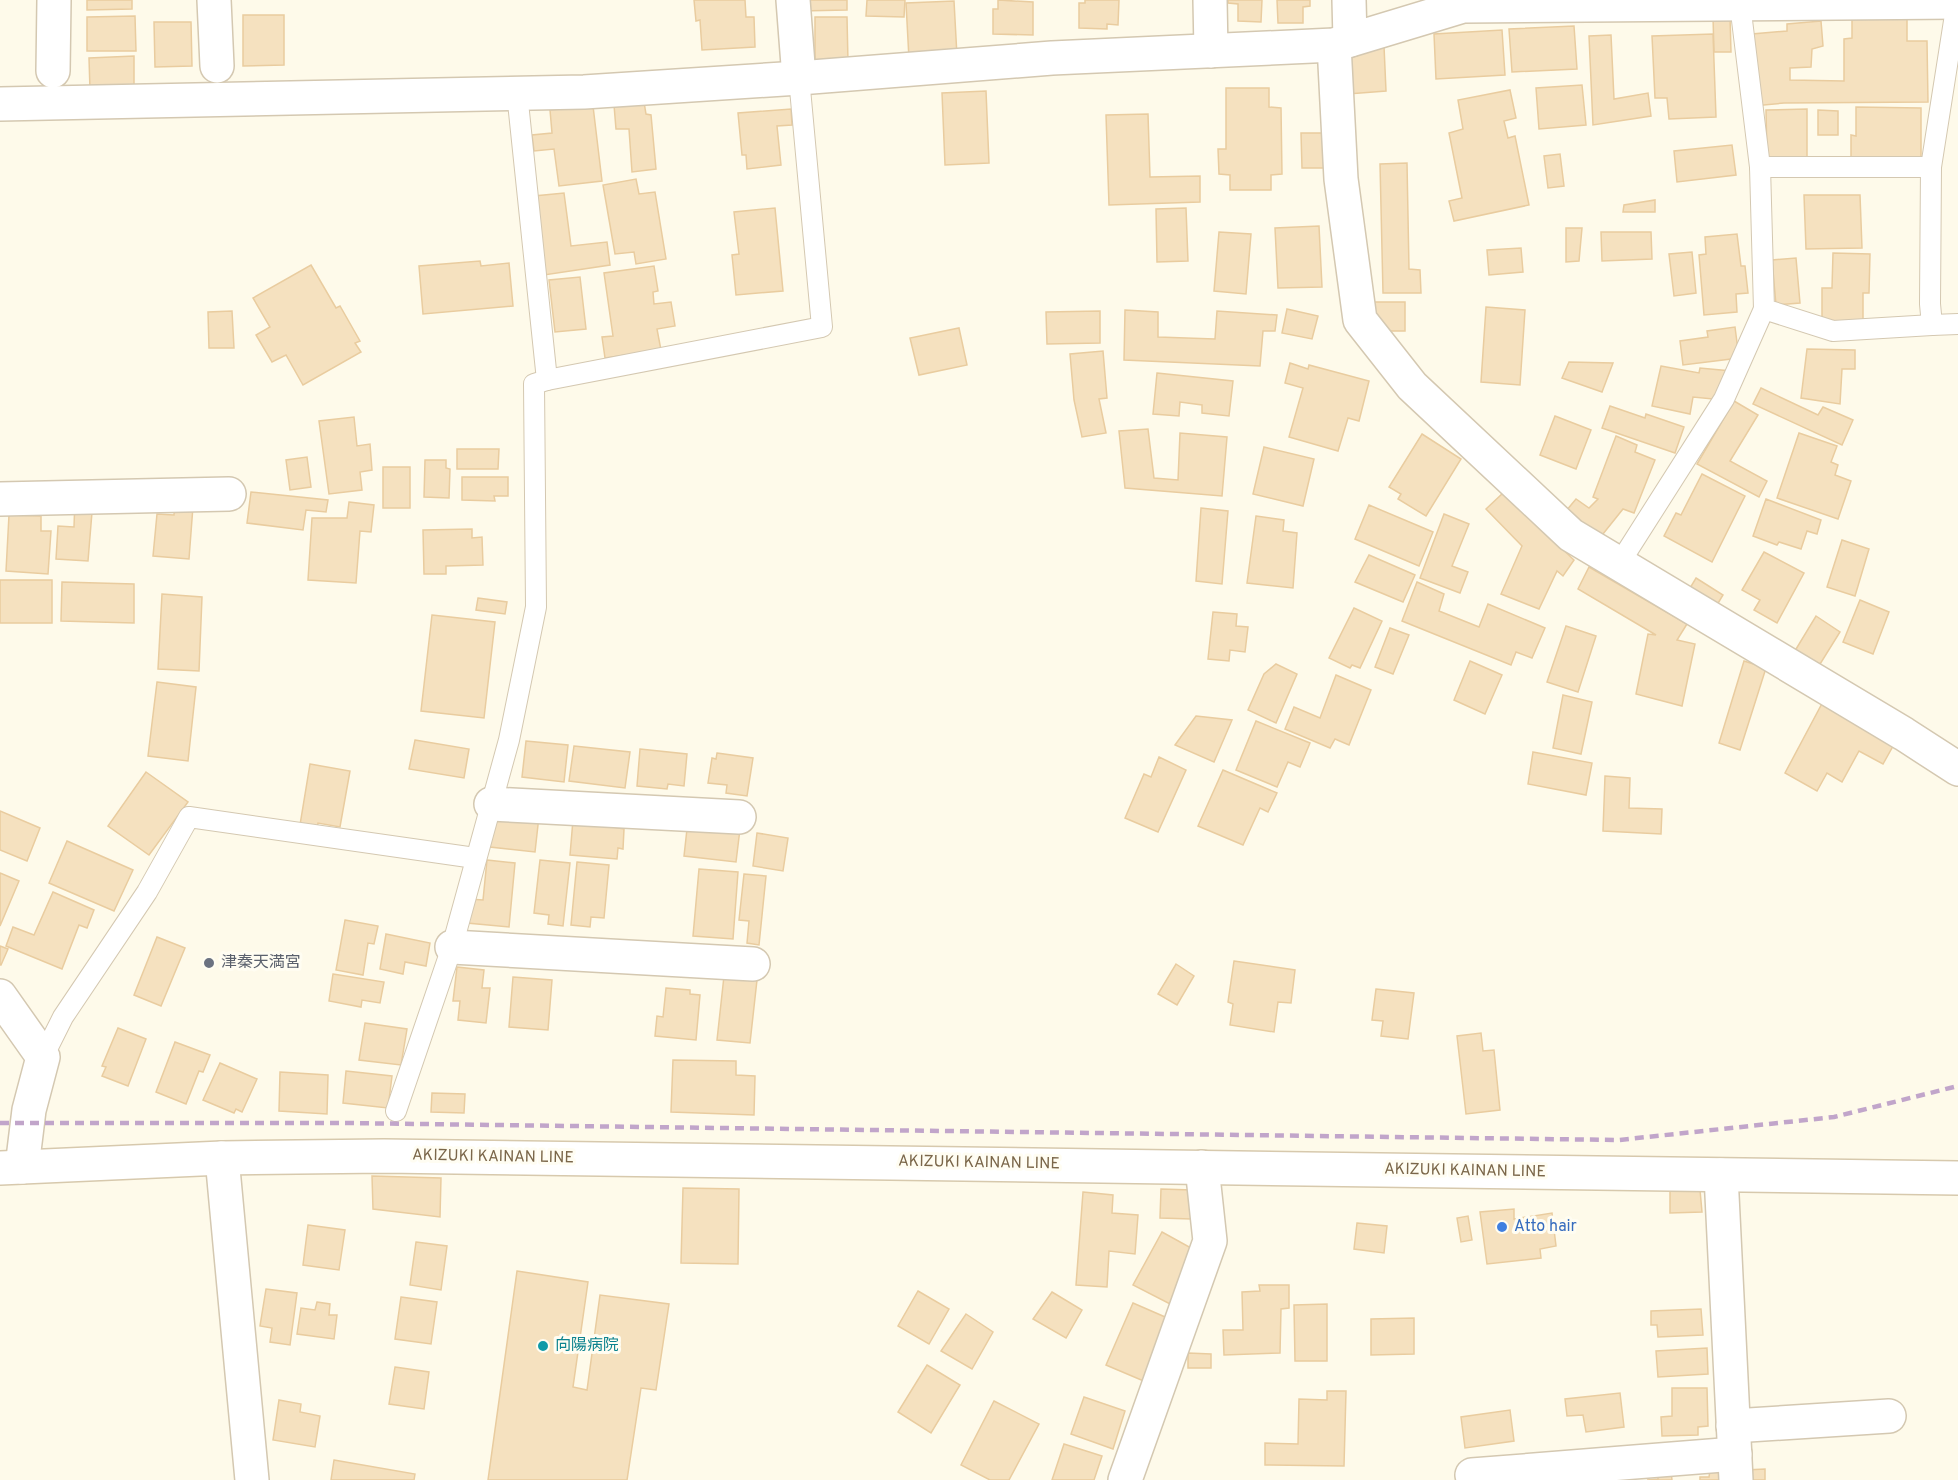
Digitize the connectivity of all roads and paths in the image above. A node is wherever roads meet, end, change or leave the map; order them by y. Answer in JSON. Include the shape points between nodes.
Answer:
{"nodes":[{"id":1,"x":54,"y":0,"type":"edge"},
{"id":2,"x":214,"y":0,"type":"edge"},
{"id":3,"x":793,"y":0,"type":"edge"},
{"id":4,"x":1210,"y":0,"type":"edge"},
{"id":5,"x":1349,"y":0,"type":"edge"},
{"id":6,"x":1957,"y":2,"type":"edge"},
{"id":7,"x":1501,"y":3,"type":"edge"},
{"id":8,"x":1740,"y":4,"type":"junction"},
{"id":9,"x":1342,"y":43,"type":"junction"},
{"id":10,"x":1211,"y":51,"type":"junction"},
{"id":11,"x":217,"y":66,"type":"dead end"},
{"id":12,"x":53,"y":71,"type":"dead end"},
{"id":13,"x":799,"y":78,"type":"junction"},
{"id":14,"x":517,"y":93,"type":"junction"},
{"id":15,"x":0,"y":104,"type":"edge"},
{"id":16,"x":1760,"y":167,"type":"junction"},
{"id":17,"x":1931,"y":167,"type":"junction"},
{"id":18,"x":1764,"y":309,"type":"junction"},
{"id":19,"x":1958,"y":324,"type":"edge"},
{"id":20,"x":1932,"y":325,"type":"junction"},
{"id":21,"x":547,"y":380,"type":"junction"},
{"id":22,"x":229,"y":494,"type":"dead end"},
{"id":23,"x":0,"y":500,"type":"edge"},
{"id":24,"x":1619,"y":564,"type":"junction"},
{"id":25,"x":1958,"y":769,"type":"edge"},
{"id":26,"x":491,"y":804,"type":"junction"},
{"id":27,"x":739,"y":817,"type":"dead end"},
{"id":28,"x":475,"y":858,"type":"junction"},
{"id":29,"x":452,"y":947,"type":"junction"},
{"id":30,"x":753,"y":964,"type":"dead end"},
{"id":31,"x":0,"y":996,"type":"edge"},
{"id":32,"x":43,"y":1057,"type":"junction"},
{"id":33,"x":396,"y":1111,"type":"dead end"},
{"id":34,"x":222,"y":1158,"type":"junction"},
{"id":35,"x":11,"y":1167,"type":"edge"},
{"id":36,"x":1202,"y":1167,"type":"junction"},
{"id":37,"x":1721,"y":1175,"type":"junction"},
{"id":38,"x":1958,"y":1178,"type":"edge"},
{"id":39,"x":1889,"y":1416,"type":"dead end"},
{"id":40,"x":1735,"y":1454,"type":"edge"},
{"id":41,"x":1472,"y":1475,"type":"dead end"},
{"id":42,"x":252,"y":1480,"type":"edge"},
{"id":43,"x":1125,"y":1480,"type":"edge"}],
"edges":[{"from":1,"to":12,"type":"street"},
{"from":2,"to":11,"type":"street"},
{"from":3,"to":13,"type":"street"},
{"from":4,"to":10,"type":"street"},
{"from":5,"to":9,"type":"street"},
{"from":6,"to":8,"type":"street"},
{"from":6,"to":17,"type":"lane"},
{"from":7,"to":8,"type":"street"},
{"from":7,"to":9,"type":"street","via":[[1463,6]]},
{"from":8,"to":16,"type":"lane"},
{"from":9,"to":10,"type":"street"},
{"from":9,"to":24,"type":"street","via":[[1341,179],[1360,320],[1412,386],[1570,535]]},
{"from":10,"to":13,"type":"street","via":[[1052,58]]},
{"from":13,"to":14,"type":"street"},
{"from":13,"to":21,"type":"lane","via":[[822,327]]},
{"from":14,"to":15,"type":"street"},
{"from":14,"to":21,"type":"lane"},
{"from":16,"to":17,"type":"lane"},
{"from":16,"to":18,"type":"lane"},
{"from":17,"to":20,"type":"lane"},
{"from":18,"to":20,"type":"lane","via":[[1833,331]]},
{"from":18,"to":24,"type":"lane","via":[[1724,399]]},
{"from":19,"to":20,"type":"lane"},
{"from":21,"to":26,"type":"lane","via":[[534,384],[537,607]]},
{"from":22,"to":23,"type":"street"},
{"from":24,"to":25,"type":"street"},
{"from":26,"to":27,"type":"street"},
{"from":26,"to":28,"type":"lane"},
{"from":28,"to":29,"type":"lane"},
{"from":28,"to":32,"type":"lane","via":[[189,817],[147,892],[63,1017]]},
{"from":29,"to":30,"type":"street"},
{"from":29,"to":33,"type":"lane"},
{"from":31,"to":32,"type":"street"},
{"from":32,"to":35,"type":"street"},
{"from":34,"to":35,"type":"street","name":"AKIZUKI KAINAN LINE"},
{"from":34,"to":36,"type":"street","name":"AKIZUKI KAINAN LINE","via":[[430,1156]]},
{"from":34,"to":42,"type":"street"},
{"from":36,"to":37,"type":"street","name":"AKIZUKI KAINAN LINE"},
{"from":36,"to":43,"type":"street","via":[[1210,1241]]},
{"from":37,"to":38,"type":"street","name":"AKIZUKI KAINAN LINE"},
{"from":37,"to":40,"type":"street"},
{"from":39,"to":40,"type":"street"},
{"from":40,"to":41,"type":"street"}]}
